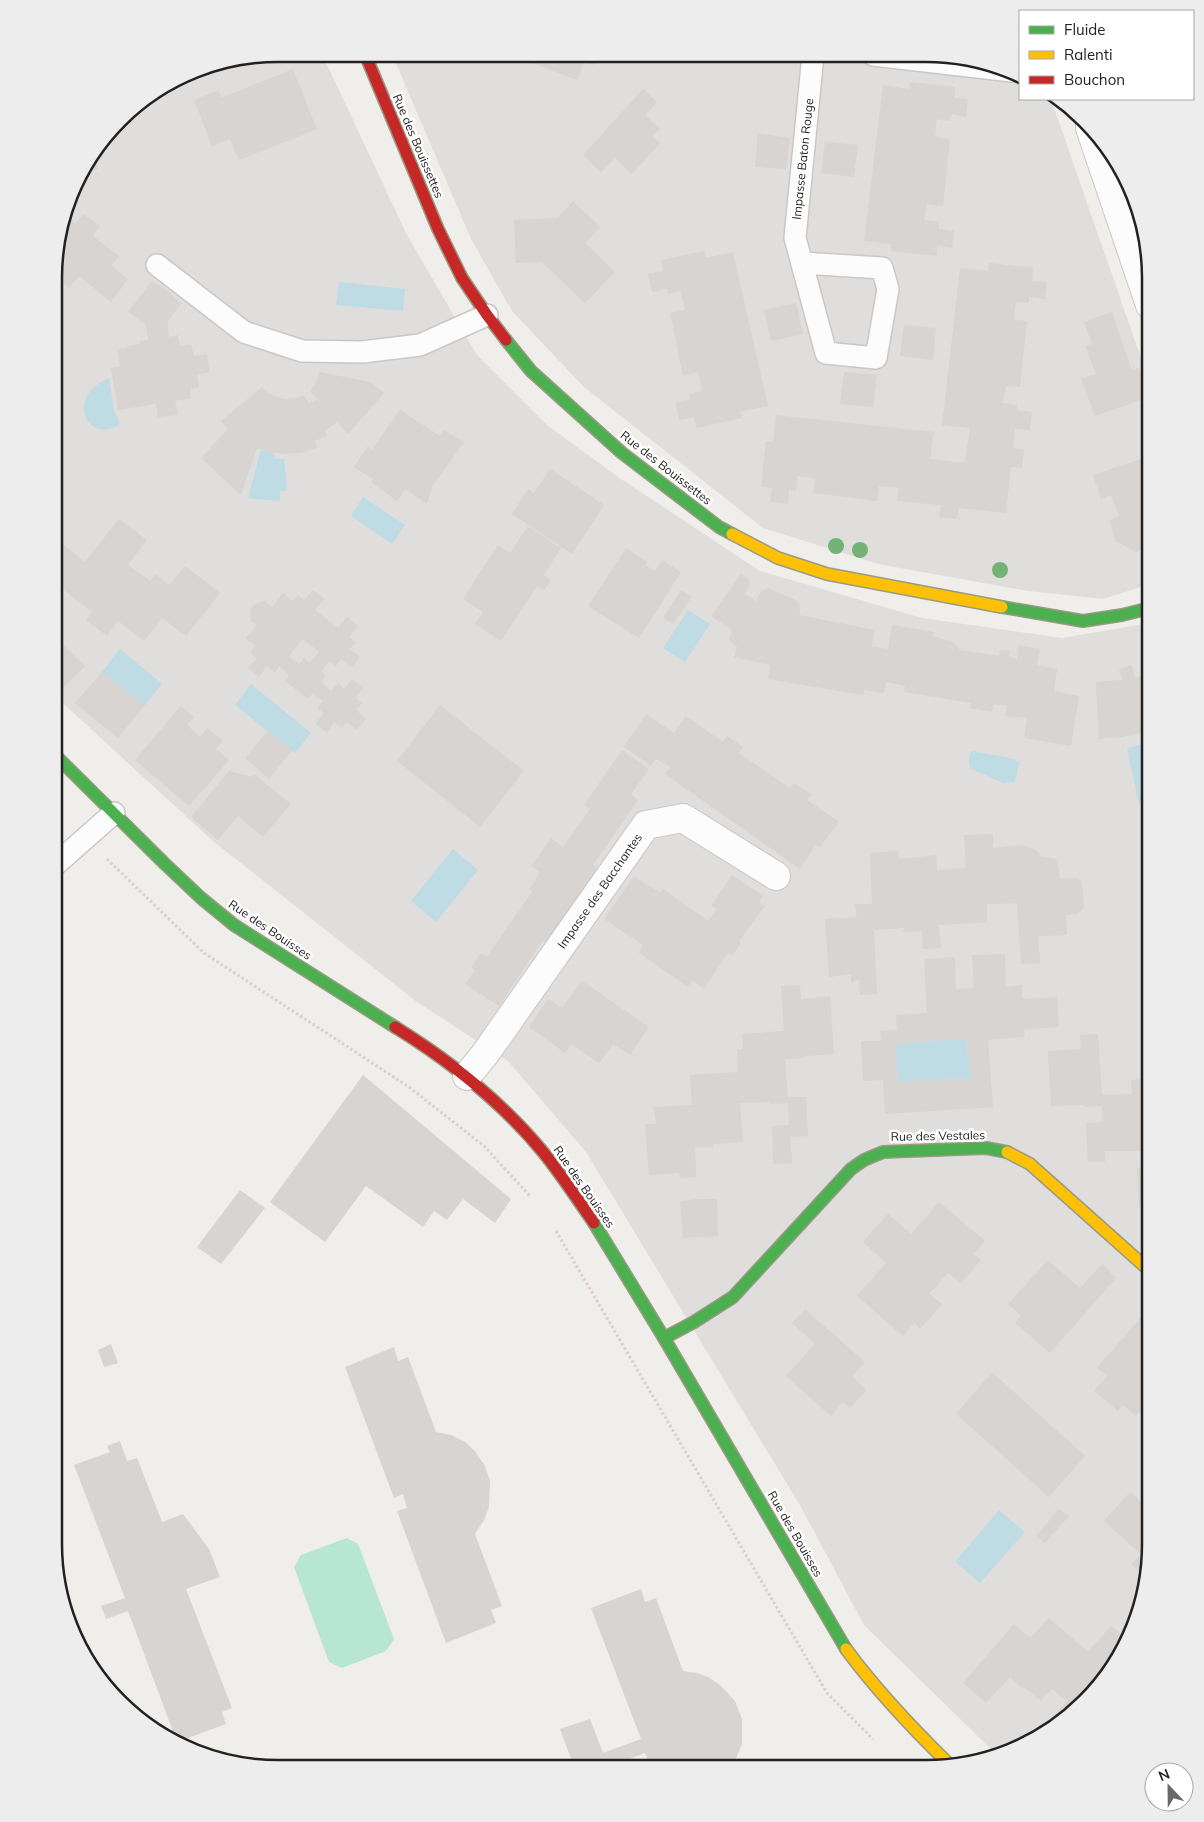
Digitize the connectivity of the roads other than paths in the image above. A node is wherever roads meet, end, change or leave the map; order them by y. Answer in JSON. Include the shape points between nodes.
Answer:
{"nodes":[{"id":1,"x":368,"y":62,"type":"edge"},
{"id":2,"x":812,"y":62,"type":"edge"},
{"id":3,"x":934,"y":63,"type":"edge"},
{"id":4,"x":961,"y":65,"type":"edge"},
{"id":5,"x":1096,"y":146,"type":"edge"},
{"id":6,"x":802,"y":263,"type":"junction"},
{"id":7,"x":157,"y":266,"type":"dead end"},
{"id":8,"x":1142,"y":281,"type":"edge"},
{"id":9,"x":487,"y":315,"type":"junction"},
{"id":10,"x":1142,"y":610,"type":"edge"},
{"id":11,"x":62,"y":762,"type":"edge"},
{"id":12,"x":114,"y":813,"type":"junction"},
{"id":13,"x":62,"y":859,"type":"edge"},
{"id":14,"x":776,"y":876,"type":"dead end"},
{"id":15,"x":467,"y":1076,"type":"junction"},
{"id":16,"x":1142,"y":1264,"type":"edge"},
{"id":17,"x":664,"y":1338,"type":"junction"},
{"id":18,"x":944,"y":1759,"type":"edge"}],
"edges":[{"from":1,"to":9,"type":"street","name":"Rue des Bouissettes","via":[[438,229],[462,278]]},
{"from":2,"to":6,"type":"lane","name":"Impasse Baton Rouge","via":[[795,238]]},
{"from":3,"to":4,"type":"lane"},
{"from":5,"to":8,"type":"street"},
{"from":6,"to":6,"type":"lane","name":"Impasse Baton Rouge","via":[[826,353],[876,358],[888,289],[882,268]]},
{"from":7,"to":9,"type":"lane","via":[[244,332],[302,351],[362,352],[420,345]]},
{"from":9,"to":10,"type":"street","name":"Rue des Bouissettes","via":[[531,371],[622,453],[719,527],[778,558],[863,582],[1083,621]]},
{"from":11,"to":12,"type":"street","name":"Rue des Bouisses"},
{"from":12,"to":13,"type":"lane"},
{"from":12,"to":15,"type":"street","name":"Rue des Bouisses","via":[[201,898],[234,925],[426,1046]]},
{"from":14,"to":15,"type":"street","name":"Impasse des Bacchantes","via":[[683,818],[646,825],[486,1054]]},
{"from":15,"to":17,"type":"street","name":"Rue des Bouisses","via":[[512,1118],[568,1185]]},
{"from":16,"to":17,"type":"street","name":"Rue des Vestales","via":[[1030,1164],[1007,1152],[986,1148],[883,1152],[851,1169],[732,1297]]},
{"from":17,"to":18,"type":"street","name":"Rue des Bouisses","via":[[842,1643],[869,1680]]}]}
